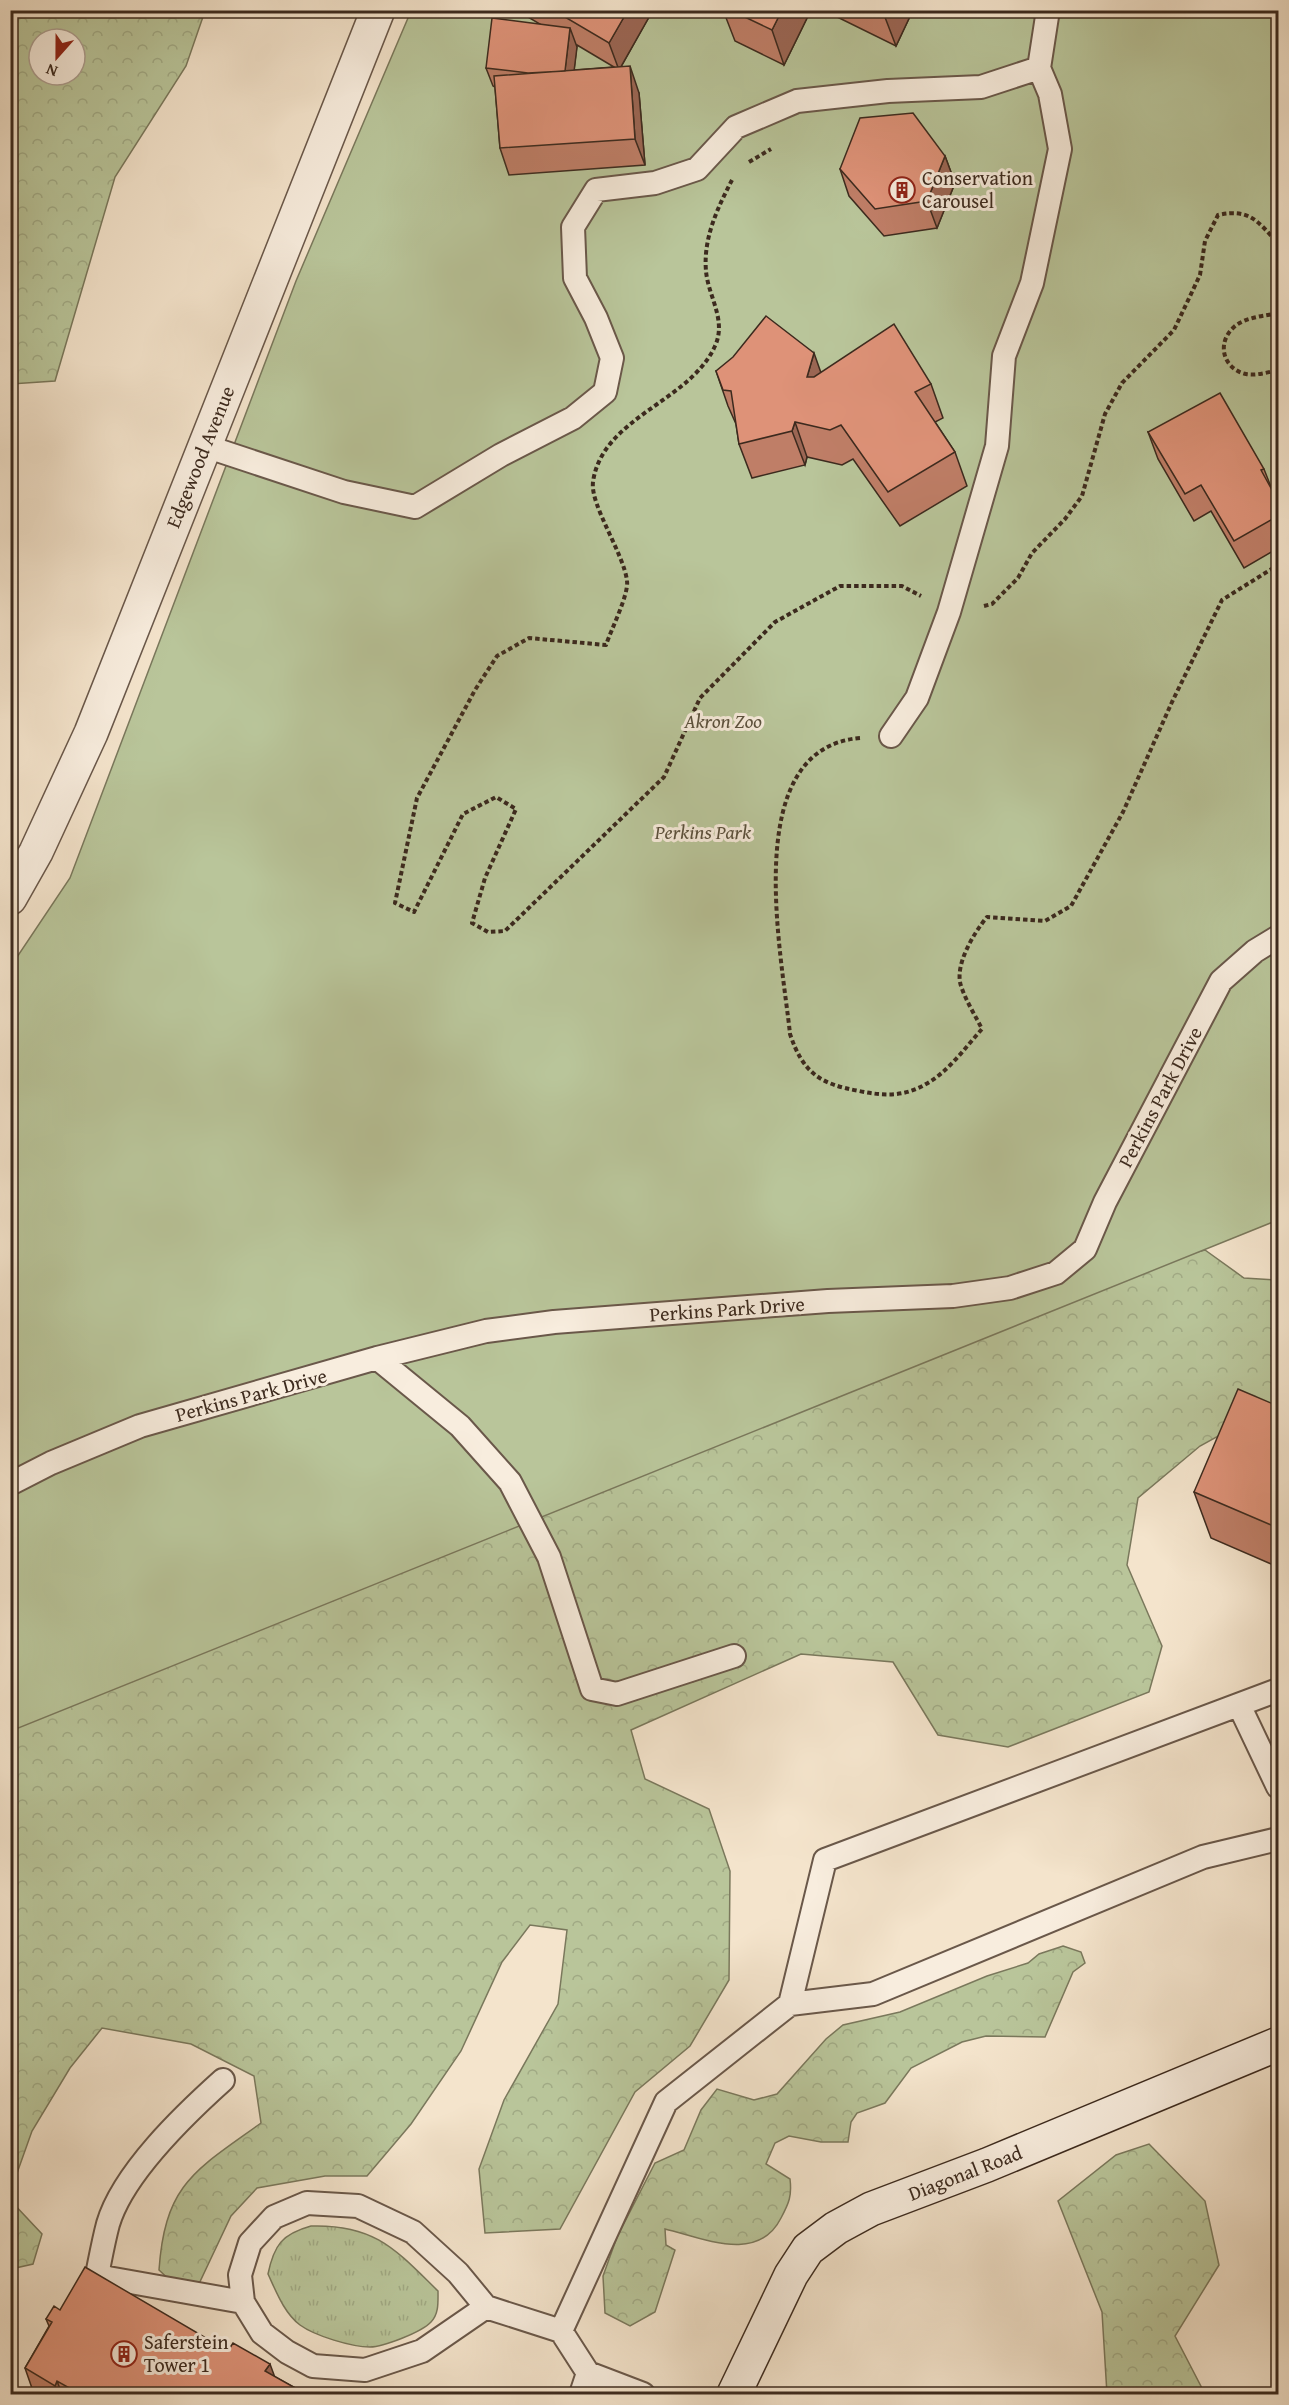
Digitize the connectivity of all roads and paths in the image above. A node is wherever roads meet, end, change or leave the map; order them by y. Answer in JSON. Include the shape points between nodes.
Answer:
{"nodes":[{"id":1,"x":378,"y":10,"type":"edge"},
{"id":2,"x":1047,"y":10,"type":"edge"},
{"id":3,"x":1040,"y":68,"type":"junction"},
{"id":4,"x":776,"y":145,"type":"dead end"},
{"id":5,"x":746,"y":164,"type":"dead end"},
{"id":6,"x":733,"y":179,"type":"dead end"},
{"id":7,"x":1278,"y":243,"type":"edge"},
{"id":8,"x":1278,"y":313,"type":"edge"},
{"id":9,"x":1278,"y":370,"type":"edge"},
{"id":10,"x":205,"y":446,"type":"junction"},
{"id":11,"x":1278,"y":565,"type":"edge"},
{"id":12,"x":949,"y":612,"type":"junction"},
{"id":13,"x":891,"y":736,"type":"joint"},
{"id":14,"x":23,"y":847,"type":"edge"},
{"id":15,"x":10,"y":898,"type":"edge"},
{"id":16,"x":1278,"y":937,"type":"edge"},
{"id":17,"x":377,"y":1358,"type":"junction"},
{"id":18,"x":10,"y":1484,"type":"edge"},
{"id":19,"x":735,"y":1656,"type":"dead end"},
{"id":20,"x":1278,"y":1690,"type":"edge"},
{"id":21,"x":1239,"y":1705,"type":"junction"},
{"id":22,"x":1278,"y":1787,"type":"edge"},
{"id":23,"x":1278,"y":1839,"type":"edge"},
{"id":24,"x":790,"y":2004,"type":"junction"},
{"id":25,"x":1278,"y":2044,"type":"edge"},
{"id":26,"x":223,"y":2079,"type":"dead end"},
{"id":27,"x":243,"y":2302,"type":"junction"},
{"id":28,"x":486,"y":2307,"type":"junction"},
{"id":29,"x":561,"y":2331,"type":"junction"},
{"id":30,"x":585,"y":2384,"type":"edge"},
{"id":31,"x":643,"y":2394,"type":"edge"},
{"id":32,"x":734,"y":2394,"type":"edge"}],
"edges":[{"from":1,"to":10,"type":"street","name":"Edgewood Avenue"},
{"from":2,"to":3,"type":"lane"},
{"from":3,"to":10,"type":"lane","via":[[981,87],[888,91],[797,101],[736,127],[697,170],[655,183],[596,190],[573,227],[575,278],[612,358],[605,392],[573,418],[501,455],[415,507],[344,492]]},
{"from":3,"to":12,"type":"lane","via":[[1050,94],[1060,149],[1032,284],[1004,356],[997,446]]},
{"from":4,"to":5,"type":"path"},
{"from":6,"to":12,"type":"path","via":[[716,210],[709,237],[706,270],[719,320],[716,345],[700,368],[614,439],[599,459],[593,484],[628,583],[606,645],[529,638],[497,656],[417,798],[395,903],[414,912],[463,814],[496,797],[516,809],[485,878],[472,923],[488,932],[505,932],[664,777],[700,698],[775,622],[840,586],[902,586]]},
{"from":7,"to":12,"type":"path","via":[[1250,215],[1218,215],[1205,241],[1200,275],[1174,330],[1122,383],[1106,414],[1082,496],[1032,554],[1018,578],[992,604]]},
{"from":8,"to":9,"type":"path","via":[[1244,321],[1233,328],[1223,349],[1233,368],[1247,374]]},
{"from":10,"to":14,"type":"street","name":"Edgewood Avenue","via":[[91,733]]},
{"from":11,"to":13,"type":"path","via":[[1222,600],[1122,812],[1071,906],[1045,921],[987,917],[974,934],[964,957],[960,984],[982,1029],[953,1063],[927,1084],[904,1094],[883,1096],[837,1088],[818,1079],[796,1052],[790,1034],[777,900],[777,840],[783,805],[808,760],[826,746],[842,741]]},
{"from":12,"to":13,"type":"lane","via":[[917,698]]},
{"from":14,"to":15,"type":"street","name":"Edgewood Avenue"},
{"from":16,"to":17,"type":"lane","name":"Perkins Park Drive","via":[[1221,981],[1105,1202],[1085,1249],[1056,1273],[1010,1288],[953,1296],[828,1301],[554,1322],[486,1331]]},
{"from":17,"to":18,"type":"lane","name":"Perkins Park Drive","via":[[140,1426]]},
{"from":17,"to":19,"type":"lane","via":[[460,1426],[510,1482],[549,1557],[592,1689],[617,1694]]},
{"from":20,"to":21,"type":"lane"},
{"from":21,"to":22,"type":"lane"},
{"from":21,"to":24,"type":"lane","via":[[825,1860]]},
{"from":23,"to":24,"type":"lane","via":[[1203,1857],[873,1994]]},
{"from":24,"to":29,"type":"lane","via":[[666,2102]]},
{"from":25,"to":32,"type":"street","name":"Diagonal Road","via":[[871,2209],[836,2228],[808,2249],[791,2275]]},
{"from":26,"to":27,"type":"lane","via":[[188,2111],[127,2186],[108,2222],[98,2270],[108,2278]]},
{"from":27,"to":28,"type":"lane","via":[[262,2333],[287,2352],[313,2366],[365,2370],[422,2351]]},
{"from":27,"to":28,"type":"lane","via":[[240,2275],[250,2243],[274,2217],[307,2203],[358,2206],[413,2232],[458,2273]]},
{"from":28,"to":29,"type":"lane"},
{"from":29,"to":30,"type":"lane"},
{"from":30,"to":31,"type":"lane"}]}
